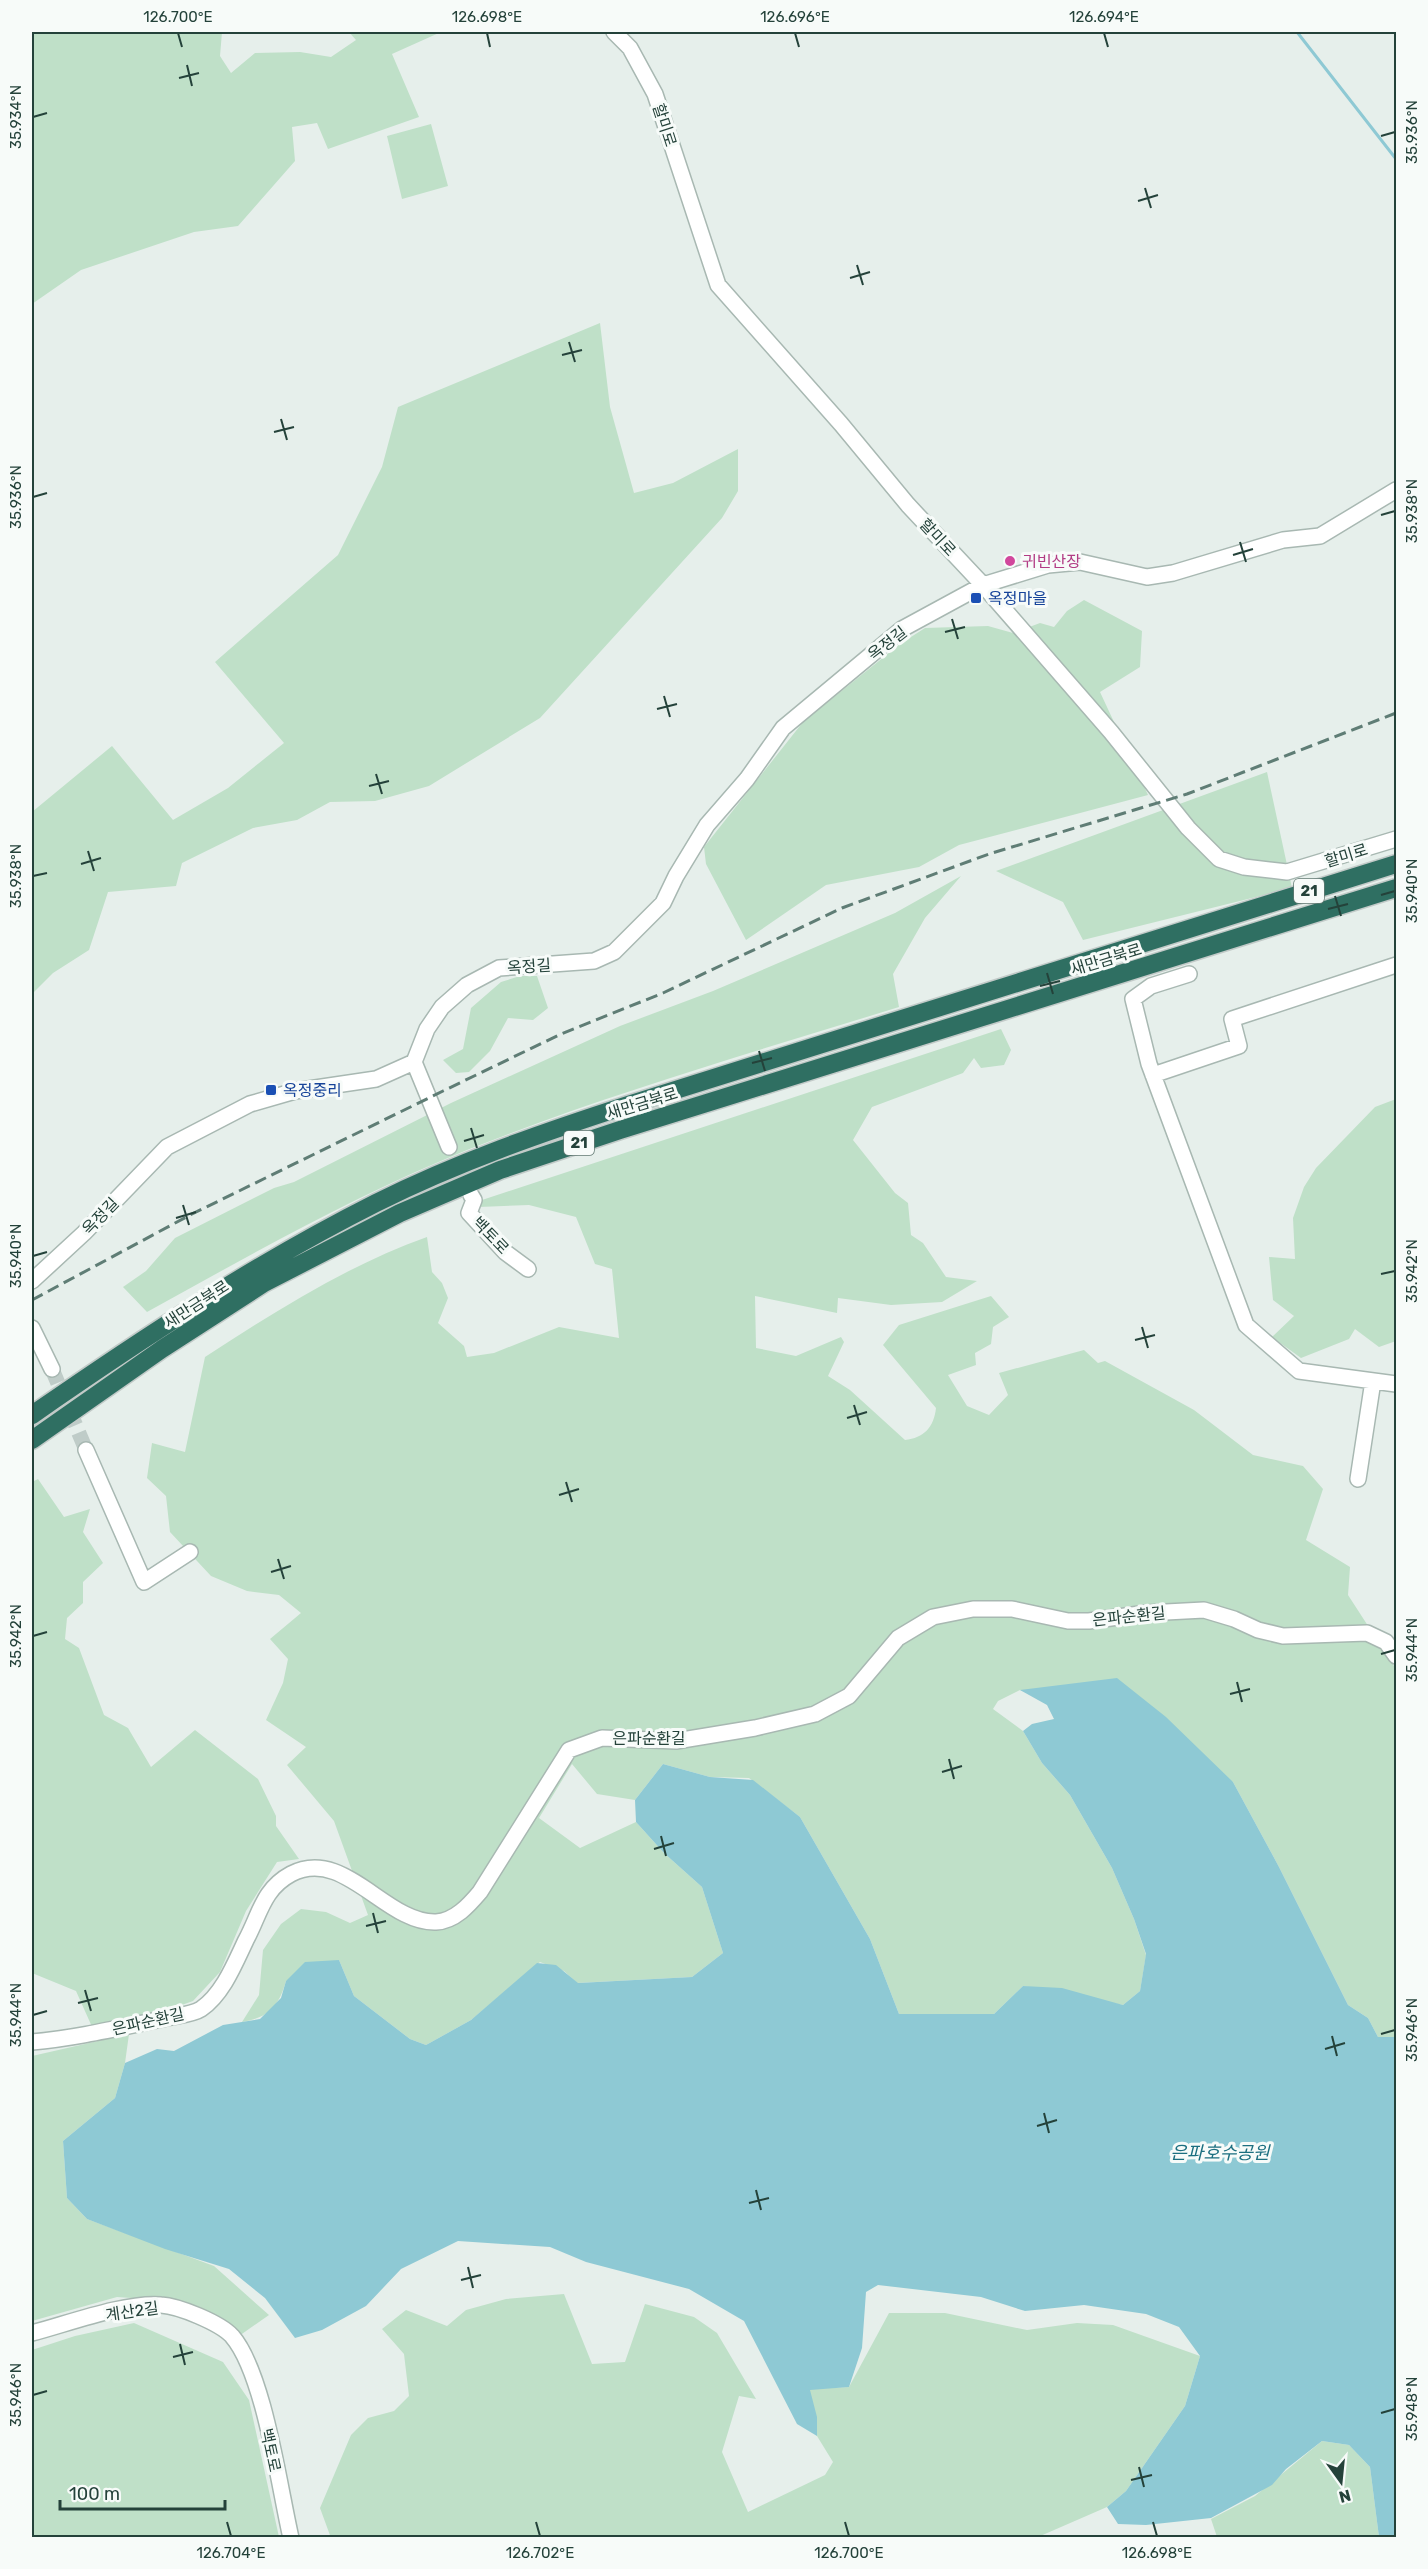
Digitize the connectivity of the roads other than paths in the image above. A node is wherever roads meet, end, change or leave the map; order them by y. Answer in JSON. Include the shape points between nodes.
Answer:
{"nodes":[{"id":1,"x":615,"y":32,"type":"edge"},
{"id":2,"x":1396,"y":490,"type":"edge"},
{"id":3,"x":983,"y":585,"type":"junction"},
{"id":4,"x":1396,"y":839,"type":"edge"},
{"id":5,"x":1396,"y":864,"type":"edge"},
{"id":6,"x":1396,"y":888,"type":"edge"},
{"id":7,"x":1396,"y":965,"type":"edge"},
{"id":8,"x":1189,"y":974,"type":"dead end"},
{"id":9,"x":414,"y":1062,"type":"junction"},
{"id":10,"x":1153,"y":1075,"type":"junction"},
{"id":11,"x":449,"y":1147,"type":"dead end"},
{"id":12,"x":471,"y":1195,"type":"dead end"},
{"id":13,"x":528,"y":1269,"type":"dead end"},
{"id":14,"x":32,"y":1281,"type":"edge"},
{"id":15,"x":32,"y":1328,"type":"edge"},
{"id":16,"x":52,"y":1369,"type":"tunnel mouth"},
{"id":17,"x":1373,"y":1381,"type":"junction"},
{"id":18,"x":1396,"y":1384,"type":"edge"},
{"id":19,"x":32,"y":1415,"type":"edge"},
{"id":20,"x":32,"y":1440,"type":"edge"},
{"id":21,"x":86,"y":1450,"type":"tunnel mouth"},
{"id":22,"x":1358,"y":1479,"type":"dead end"},
{"id":23,"x":190,"y":1552,"type":"dead end"},
{"id":24,"x":1396,"y":1656,"type":"edge"},
{"id":25,"x":32,"y":2042,"type":"edge"},
{"id":26,"x":32,"y":2333,"type":"edge"},
{"id":27,"x":248,"y":2362,"type":"joint"},
{"id":28,"x":291,"y":2538,"type":"edge"}],
"edges":[{"from":1,"to":3,"type":"street","name":"할미로","via":[[630,48],[655,94],[717,285],[908,506]]},
{"from":2,"to":3,"type":"street","name":"옥정길","via":[[1320,536],[1283,540],[1173,573],[1147,577],[1080,562],[1048,565]]},
{"from":3,"to":4,"type":"street","name":"할미로","via":[[1111,732],[1188,828],[1219,859],[1244,867],[1287,872]]},
{"from":3,"to":9,"type":"street","name":"옥정길","via":[[902,629],[783,728],[747,779],[707,825],[663,903],[614,952],[594,961],[499,968],[467,985],[442,1007]]},
{"from":5,"to":19,"type":"highway","name":"새만금북로","number":"21","via":[[631,1104],[463,1164],[377,1202],[247,1273]]},
{"from":6,"to":20,"type":"highway","name":"새만금북로","number":"21","via":[[500,1170],[400,1213],[264,1283]]},
{"from":7,"to":10,"type":"street","via":[[1232,1019],[1239,1046]]},
{"from":8,"to":10,"type":"street","via":[[1151,987],[1133,999]]},
{"from":9,"to":11,"type":"street"},
{"from":9,"to":14,"type":"street","name":"옥정길","via":[[376,1079],[295,1091],[250,1104],[167,1147]]},
{"from":10,"to":17,"type":"street","via":[[1246,1325],[1299,1371]]},
{"from":12,"to":13,"type":"street","name":"백토로","via":[[474,1200],[469,1213],[505,1252]]},
{"from":15,"to":16,"type":"street"},
{"from":17,"to":18,"type":"street"},
{"from":17,"to":22,"type":"street"},
{"from":21,"to":23,"type":"street","via":[[144,1582]]},
{"from":24,"to":25,"type":"street","name":"은파순환길","via":[[1386,1642],[1367,1633],[1283,1636],[1204,1610],[1089,1621],[1068,1621],[1012,1609],[973,1609],[933,1617],[898,1638],[849,1696],[815,1714],[676,1741],[602,1738],[569,1750],[480,1892],[453,1917],[437,1922],[421,1919],[399,1910],[355,1881],[315,1867],[291,1874],[266,1894],[222,1985],[201,2009],[88,2035]]},
{"from":26,"to":27,"type":"street","name":"계산2길","via":[[120,2310],[161,2305],[193,2313],[228,2333]]},
{"from":27,"to":28,"type":"street","name":"백토로","via":[[259,2394]]}]}
